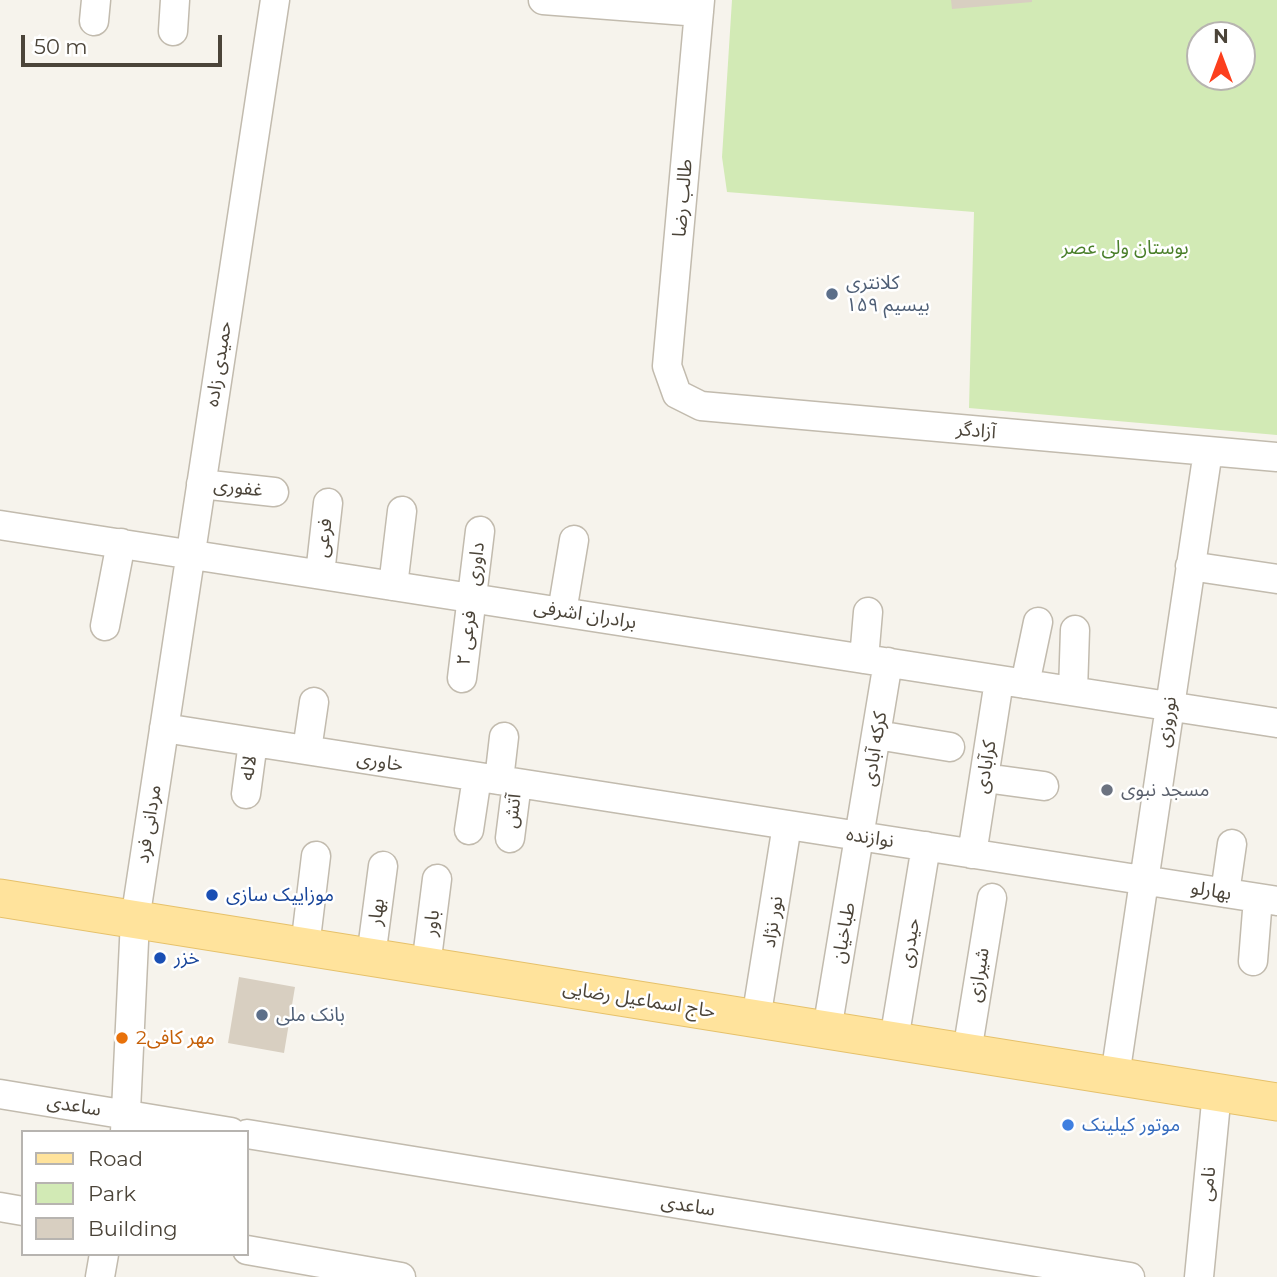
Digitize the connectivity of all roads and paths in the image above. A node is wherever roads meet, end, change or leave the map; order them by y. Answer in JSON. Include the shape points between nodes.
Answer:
{"nodes":[{"id":1,"x":175,"y":0,"type":"edge"},
{"id":2,"x":275,"y":0,"type":"edge"},
{"id":3,"x":543,"y":0,"type":"edge"},
{"id":4,"x":700,"y":6,"type":"edge"},
{"id":5,"x":173,"y":31,"type":"dead end"},
{"id":6,"x":677,"y":394,"type":"joint"},
{"id":7,"x":1208,"y":451,"type":"junction"},
{"id":8,"x":1277,"y":457,"type":"edge"},
{"id":9,"x":201,"y":484,"type":"junction"},
{"id":10,"x":274,"y":492,"type":"dead end"},
{"id":11,"x":328,"y":503,"type":"dead end"},
{"id":12,"x":402,"y":511,"type":"dead end"},
{"id":13,"x":0,"y":525,"type":"edge"},
{"id":14,"x":480,"y":531,"type":"dead end"},
{"id":15,"x":574,"y":540,"type":"dead end"},
{"id":16,"x":121,"y":543,"type":"junction"},
{"id":17,"x":190,"y":553,"type":"junction"},
{"id":18,"x":1190,"y":566,"type":"junction"},
{"id":19,"x":320,"y":574,"type":"junction"},
{"id":20,"x":1277,"y":579,"type":"edge"},
{"id":21,"x":393,"y":586,"type":"junction"},
{"id":22,"x":472,"y":598,"type":"junction"},
{"id":23,"x":562,"y":612,"type":"junction"},
{"id":24,"x":868,"y":612,"type":"dead end"},
{"id":25,"x":1038,"y":622,"type":"dead end"},
{"id":26,"x":105,"y":626,"type":"dead end"},
{"id":27,"x":1075,"y":630,"type":"dead end"},
{"id":28,"x":876,"y":661,"type":"junction"},
{"id":29,"x":462,"y":678,"type":"dead end"},
{"id":30,"x":1012,"y":682,"type":"junction"},
{"id":31,"x":1073,"y":691,"type":"junction"},
{"id":32,"x":314,"y":702,"type":"dead end"},
{"id":33,"x":1170,"y":707,"type":"junction"},
{"id":34,"x":1277,"y":723,"type":"edge"},
{"id":35,"x":164,"y":728,"type":"junction"},
{"id":36,"x":877,"y":735,"type":"junction"},
{"id":37,"x":504,"y":737,"type":"dead end"},
{"id":38,"x":253,"y":742,"type":"junction"},
{"id":39,"x":950,"y":747,"type":"dead end"},
{"id":40,"x":307,"y":750,"type":"junction"},
{"id":41,"x":985,"y":778,"type":"junction"},
{"id":42,"x":497,"y":780,"type":"junction"},
{"id":43,"x":1044,"y":786,"type":"dead end"},
{"id":44,"x":246,"y":794,"type":"dead end"},
{"id":45,"x":596,"y":795,"type":"joint"},
{"id":46,"x":788,"y":825,"type":"junction"},
{"id":47,"x":469,"y":830,"type":"dead end"},
{"id":48,"x":862,"y":836,"type":"junction"},
{"id":49,"x":510,"y":838,"type":"dead end"},
{"id":50,"x":1232,"y":844,"type":"dead end"},
{"id":51,"x":926,"y":846,"type":"junction"},
{"id":52,"x":972,"y":854,"type":"junction"},
{"id":53,"x":316,"y":856,"type":"dead end"},
{"id":54,"x":383,"y":866,"type":"dead end"},
{"id":55,"x":437,"y":879,"type":"dead end"},
{"id":56,"x":1144,"y":880,"type":"junction"},
{"id":57,"x":1225,"y":893,"type":"junction"},
{"id":58,"x":0,"y":898,"type":"edge"},
{"id":59,"x":992,"y":898,"type":"dead end"},
{"id":60,"x":1268,"y":899,"type":"edge"},
{"id":61,"x":135,"y":920,"type":"junction"},
{"id":62,"x":305,"y":947,"type":"junction"},
{"id":63,"x":371,"y":957,"type":"junction"},
{"id":64,"x":1253,"y":961,"type":"dead end"},
{"id":65,"x":426,"y":966,"type":"junction"},
{"id":66,"x":756,"y":1018,"type":"junction"},
{"id":67,"x":827,"y":1030,"type":"junction"},
{"id":68,"x":894,"y":1040,"type":"junction"},
{"id":69,"x":967,"y":1052,"type":"junction"},
{"id":70,"x":1115,"y":1076,"type":"junction"},
{"id":71,"x":1217,"y":1092,"type":"junction"},
{"id":72,"x":0,"y":1094,"type":"edge"},
{"id":73,"x":1277,"y":1102,"type":"edge"},
{"id":74,"x":126,"y":1123,"type":"edge"},
{"id":75,"x":208,"y":1130,"type":"edge"},
{"id":76,"x":248,"y":1134,"type":"edge"},
{"id":77,"x":0,"y":1208,"type":"edge"},
{"id":78,"x":21,"y":1211,"type":"edge"},
{"id":79,"x":248,"y":1250,"type":"edge"},
{"id":80,"x":104,"y":1256,"type":"edge"},
{"id":81,"x":100,"y":1277,"type":"edge"},
{"id":82,"x":401,"y":1277,"type":"edge"},
{"id":83,"x":1130,"y":1277,"type":"edge"},
{"id":84,"x":1199,"y":1277,"type":"edge"}],
"edges":[{"from":1,"to":5,"type":"street"},
{"from":2,"to":9,"type":"street","name":"حمیدی زاده"},
{"from":3,"to":4,"type":"street"},
{"from":4,"to":6,"type":"street","name":"طالب رضا","via":[[667,366]]},
{"from":6,"to":7,"type":"street","name":"آزادگر","via":[[701,406]]},
{"from":7,"to":8,"type":"street","name":"آزادگر"},
{"from":7,"to":18,"type":"street","name":"نوروزی"},
{"from":9,"to":10,"type":"street","name":"غفوری"},
{"from":9,"to":17,"type":"street","name":"حمیدی زاده"},
{"from":11,"to":19,"type":"street","name":"فرعی"},
{"from":12,"to":21,"type":"street"},
{"from":13,"to":16,"type":"street","name":"برادران اشرفی"},
{"from":14,"to":22,"type":"street","name":"داوری"},
{"from":15,"to":23,"type":"street"},
{"from":16,"to":17,"type":"street","name":"برادران اشرفی"},
{"from":16,"to":26,"type":"street"},
{"from":17,"to":19,"type":"street","name":"برادران اشرفی"},
{"from":17,"to":35,"type":"street","name":"حمیدی زاده"},
{"from":18,"to":20,"type":"street"},
{"from":18,"to":33,"type":"street","name":"نوروزی"},
{"from":19,"to":21,"type":"street","name":"برادران اشرفی"},
{"from":21,"to":22,"type":"street","name":"برادران اشرفی"},
{"from":22,"to":23,"type":"street","name":"برادران اشرفی"},
{"from":22,"to":29,"type":"street","name":"فرعی ۲"},
{"from":23,"to":28,"type":"street","name":"برادران اشرفی"},
{"from":24,"to":28,"type":"street","name":"کرکه آبادی"},
{"from":25,"to":30,"type":"street","name":"کرآبادی"},
{"from":27,"to":31,"type":"street"},
{"from":28,"to":30,"type":"street","name":"برادران اشرفی"},
{"from":28,"to":36,"type":"street","name":"کرکه آبادی"},
{"from":30,"to":31,"type":"street","name":"برادران اشرفی"},
{"from":30,"to":41,"type":"street","name":"کرآبادی"},
{"from":31,"to":33,"type":"street","name":"برادران اشرفی"},
{"from":32,"to":40,"type":"street"},
{"from":33,"to":34,"type":"street","name":"برادران اشرفی"},
{"from":33,"to":56,"type":"street","name":"نوروزی"},
{"from":35,"to":38,"type":"street","name":"خاوری"},
{"from":35,"to":61,"type":"street","name":"مردانی فرد"},
{"from":36,"to":39,"type":"street"},
{"from":36,"to":48,"type":"street","name":"کرکه آبادی"},
{"from":37,"to":42,"type":"street"},
{"from":38,"to":40,"type":"street","name":"خاوری"},
{"from":38,"to":44,"type":"street","name":"لاله"},
{"from":40,"to":42,"type":"street","name":"خاوری"},
{"from":41,"to":43,"type":"street"},
{"from":41,"to":52,"type":"street","name":"کرآبادی"},
{"from":42,"to":45,"type":"street","name":"خاوری"},
{"from":42,"to":47,"type":"street"},
{"from":42,"to":49,"type":"street","name":"آتش"},
{"from":45,"to":46,"type":"street","name":"نوازنده"},
{"from":46,"to":48,"type":"street","name":"نوازنده"},
{"from":46,"to":66,"type":"street","name":"نور نژاد"},
{"from":48,"to":51,"type":"street","name":"نوازنده"},
{"from":48,"to":67,"type":"street","name":"طباخیان"},
{"from":50,"to":57,"type":"street"},
{"from":51,"to":52,"type":"street","name":"نوازنده"},
{"from":51,"to":68,"type":"street","name":"حیدری"},
{"from":52,"to":56,"type":"street","name":"نوازنده"},
{"from":53,"to":62,"type":"street"},
{"from":54,"to":63,"type":"street","name":"بهار"},
{"from":55,"to":65,"type":"street","name":"باور"},
{"from":56,"to":57,"type":"street","name":"بهارلو"},
{"from":56,"to":70,"type":"street","name":"نوروزی"},
{"from":57,"to":60,"type":"street","name":"بهارلو"},
{"from":58,"to":61,"type":"main road","name":"حاج اسماعیل رضایی"},
{"from":59,"to":69,"type":"street","name":"شیرازی"},
{"from":60,"to":64,"type":"street"},
{"from":61,"to":62,"type":"main road","name":"حاج اسماعیل رضایی"},
{"from":61,"to":74,"type":"street","name":"مردانی فرد"},
{"from":62,"to":63,"type":"main road","name":"حاج اسماعیل رضایی"},
{"from":63,"to":65,"type":"main road","name":"حاج اسماعیل رضایی"},
{"from":65,"to":66,"type":"main road","name":"حاج اسماعیل رضایی"},
{"from":66,"to":67,"type":"main road","name":"حاج اسماعیل رضایی"},
{"from":67,"to":68,"type":"main road","name":"حاج اسماعیل رضایی"},
{"from":68,"to":69,"type":"main road","name":"حاج اسماعیل رضایی"},
{"from":69,"to":70,"type":"main road","name":"حاج اسماعیل رضایی"},
{"from":70,"to":71,"type":"main road","name":"حاج اسماعیل رضایی"},
{"from":71,"to":73,"type":"main road","name":"حاج اسماعیل رضایی"},
{"from":71,"to":84,"type":"street","name":"نامی"},
{"from":72,"to":74,"type":"street","name":"ساعدی"},
{"from":74,"to":75,"type":"street","name":"ساعدی"},
{"from":76,"to":83,"type":"street","name":"ساعدی"},
{"from":77,"to":78,"type":"street"},
{"from":79,"to":82,"type":"street"},
{"from":80,"to":81,"type":"street"}]}
